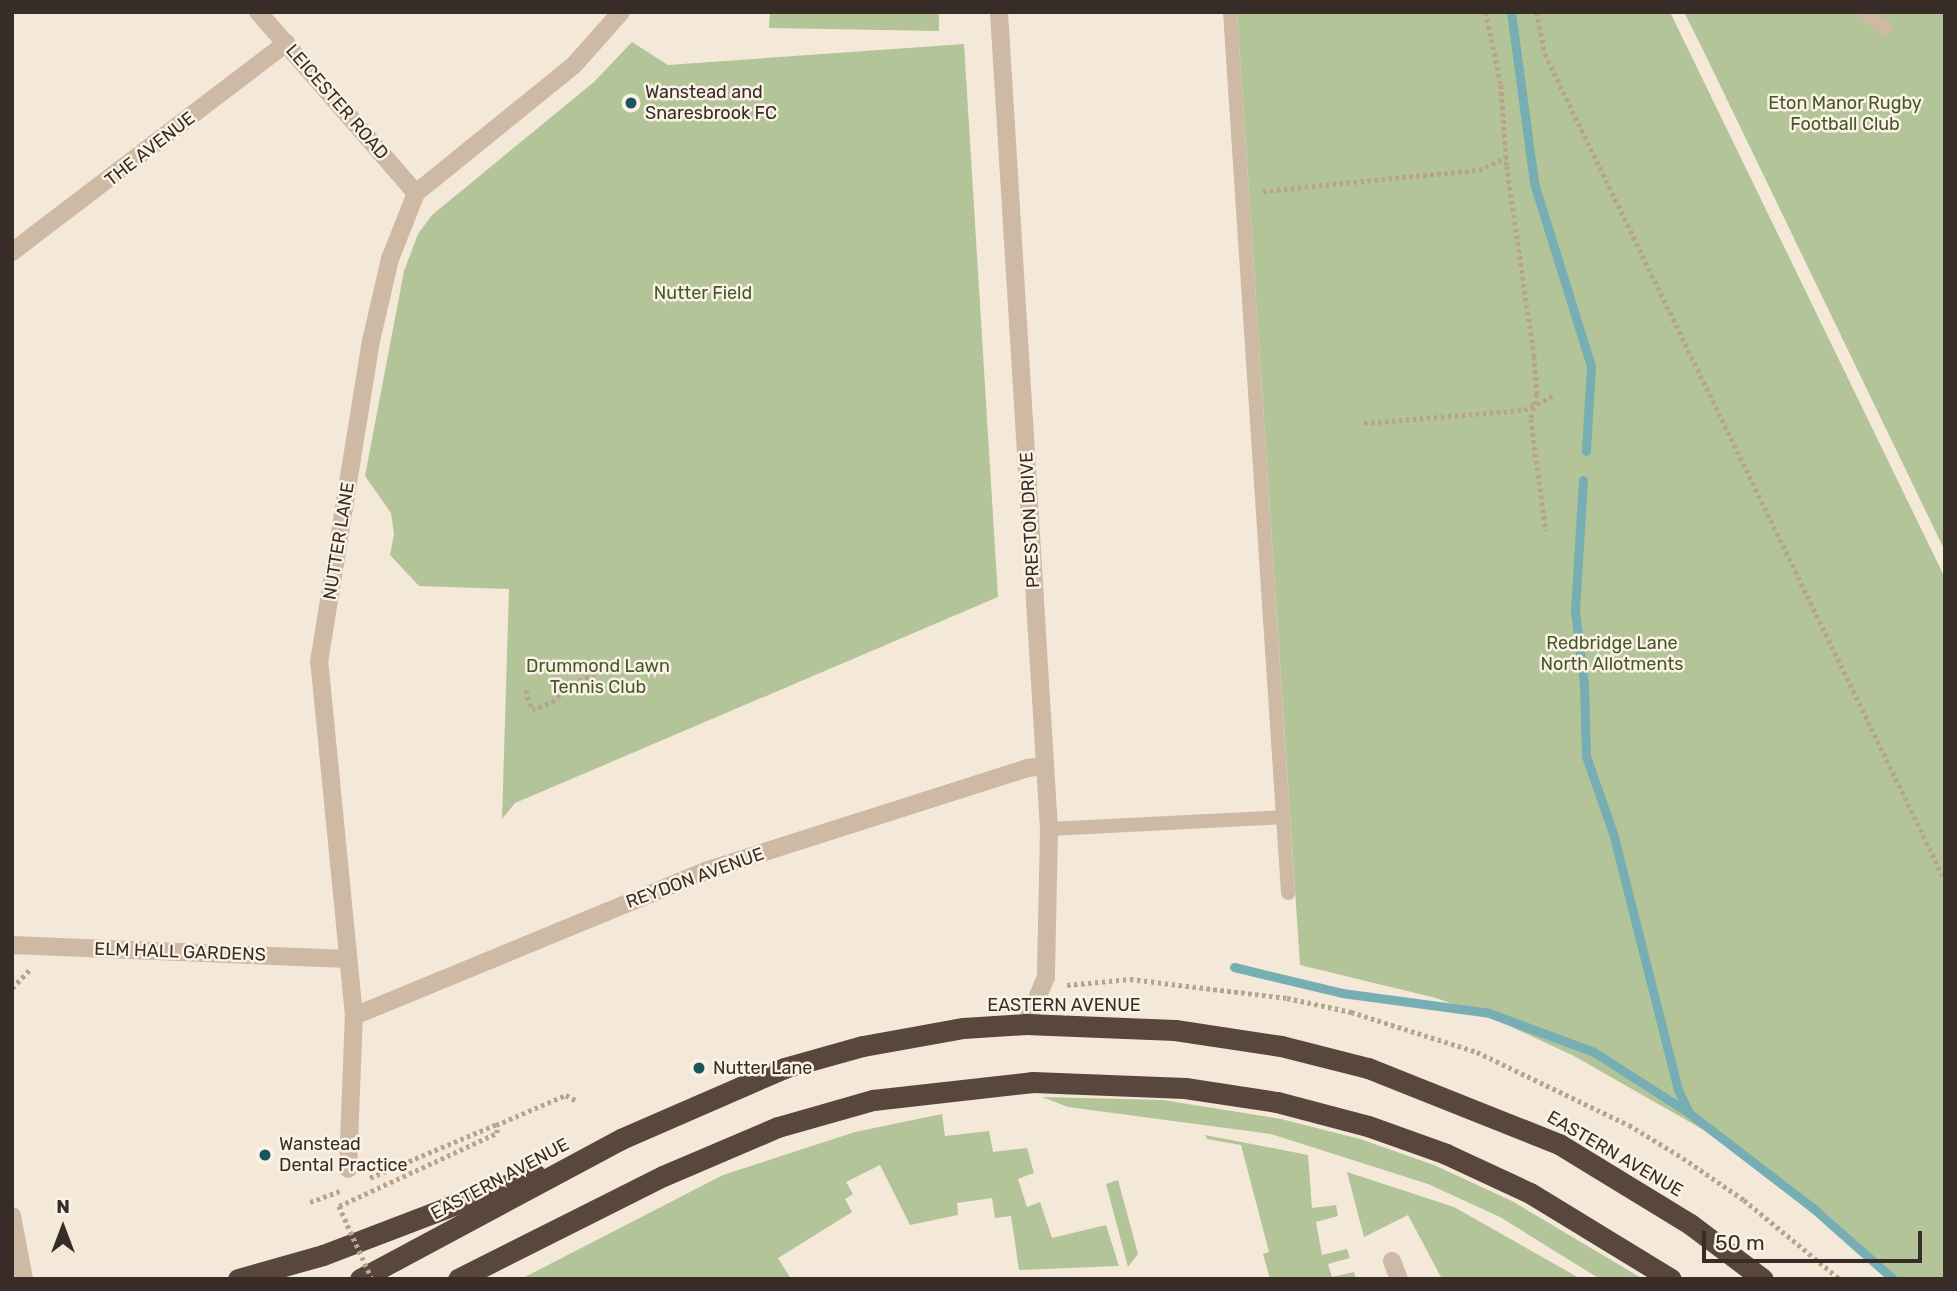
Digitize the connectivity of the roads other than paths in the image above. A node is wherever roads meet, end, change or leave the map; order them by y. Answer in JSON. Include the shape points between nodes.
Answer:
{"nodes":[{"id":1,"x":258,"y":12,"type":"edge"},
{"id":2,"x":621,"y":12,"type":"edge"},
{"id":3,"x":999,"y":12,"type":"edge"},
{"id":4,"x":1230,"y":12,"type":"edge"},
{"id":5,"x":1863,"y":12,"type":"edge"},
{"id":6,"x":1885,"y":28,"type":"dead end"},
{"id":7,"x":286,"y":43,"type":"junction"},
{"id":8,"x":416,"y":193,"type":"junction"},
{"id":9,"x":12,"y":252,"type":"edge"},
{"id":10,"x":1045,"y":766,"type":"junction"},
{"id":11,"x":1283,"y":817,"type":"junction"},
{"id":12,"x":1049,"y":829,"type":"junction"},
{"id":13,"x":1288,"y":893,"type":"dead end"},
{"id":14,"x":12,"y":945,"type":"edge"},
{"id":15,"x":348,"y":959,"type":"junction"},
{"id":16,"x":354,"y":1016,"type":"junction"},
{"id":17,"x":1026,"y":1024,"type":"junction"},
{"id":18,"x":621,"y":1139,"type":"junction"},
{"id":19,"x":353,"y":1176,"type":"road end"},
{"id":20,"x":12,"y":1216,"type":"edge"},
{"id":21,"x":1392,"y":1261,"type":"dead end"},
{"id":22,"x":24,"y":1279,"type":"edge"},
{"id":23,"x":238,"y":1279,"type":"edge"},
{"id":24,"x":360,"y":1279,"type":"edge"},
{"id":25,"x":458,"y":1279,"type":"edge"},
{"id":26,"x":1399,"y":1279,"type":"edge"},
{"id":27,"x":1671,"y":1279,"type":"edge"},
{"id":28,"x":1763,"y":1279,"type":"edge"}],
"edges":[{"from":1,"to":7,"type":"street","name":"LEICESTER ROAD"},
{"from":2,"to":8,"type":"street","name":"NUTTER LANE","via":[[574,65]]},
{"from":3,"to":10,"type":"street","name":"PRESTON DRIVE"},
{"from":4,"to":11,"type":"lane"},
{"from":5,"to":6,"type":"lane"},
{"from":7,"to":8,"type":"street","name":"LEICESTER ROAD"},
{"from":7,"to":9,"type":"street","name":"THE AVENUE"},
{"from":8,"to":15,"type":"street","name":"NUTTER LANE","via":[[390,259],[371,341],[319,662]]},
{"from":10,"to":12,"type":"street","name":"PRESTON DRIVE"},
{"from":10,"to":16,"type":"street","name":"REYDON AVENUE","via":[[705,871]]},
{"from":11,"to":12,"type":"lane"},
{"from":11,"to":13,"type":"lane"},
{"from":12,"to":17,"type":"street","name":"PRESTON DRIVE","via":[[1050,943],[1044,987]]},
{"from":14,"to":15,"type":"street","name":"ELM HALL GARDENS"},
{"from":15,"to":16,"type":"street","name":"NUTTER LANE"},
{"from":16,"to":19,"type":"street","name":"NUTTER LANE"},
{"from":17,"to":18,"type":"highway","name":"EASTERN AVENUE","via":[[963,1028],[863,1045],[784,1068]]},
{"from":17,"to":28,"type":"highway","name":"EASTERN AVENUE","via":[[1175,1030],[1281,1045],[1368,1069],[1559,1144],[1690,1224]]},
{"from":18,"to":23,"type":"highway","via":[[358,1243]]},
{"from":18,"to":24,"type":"highway","name":"EASTERN AVENUE"},
{"from":20,"to":22,"type":"street"},
{"from":21,"to":26,"type":"street"},
{"from":25,"to":27,"type":"highway","via":[[663,1176],[778,1127],[921,1091],[1005,1083],[1095,1082],[1266,1100],[1398,1136],[1530,1193]]}]}
